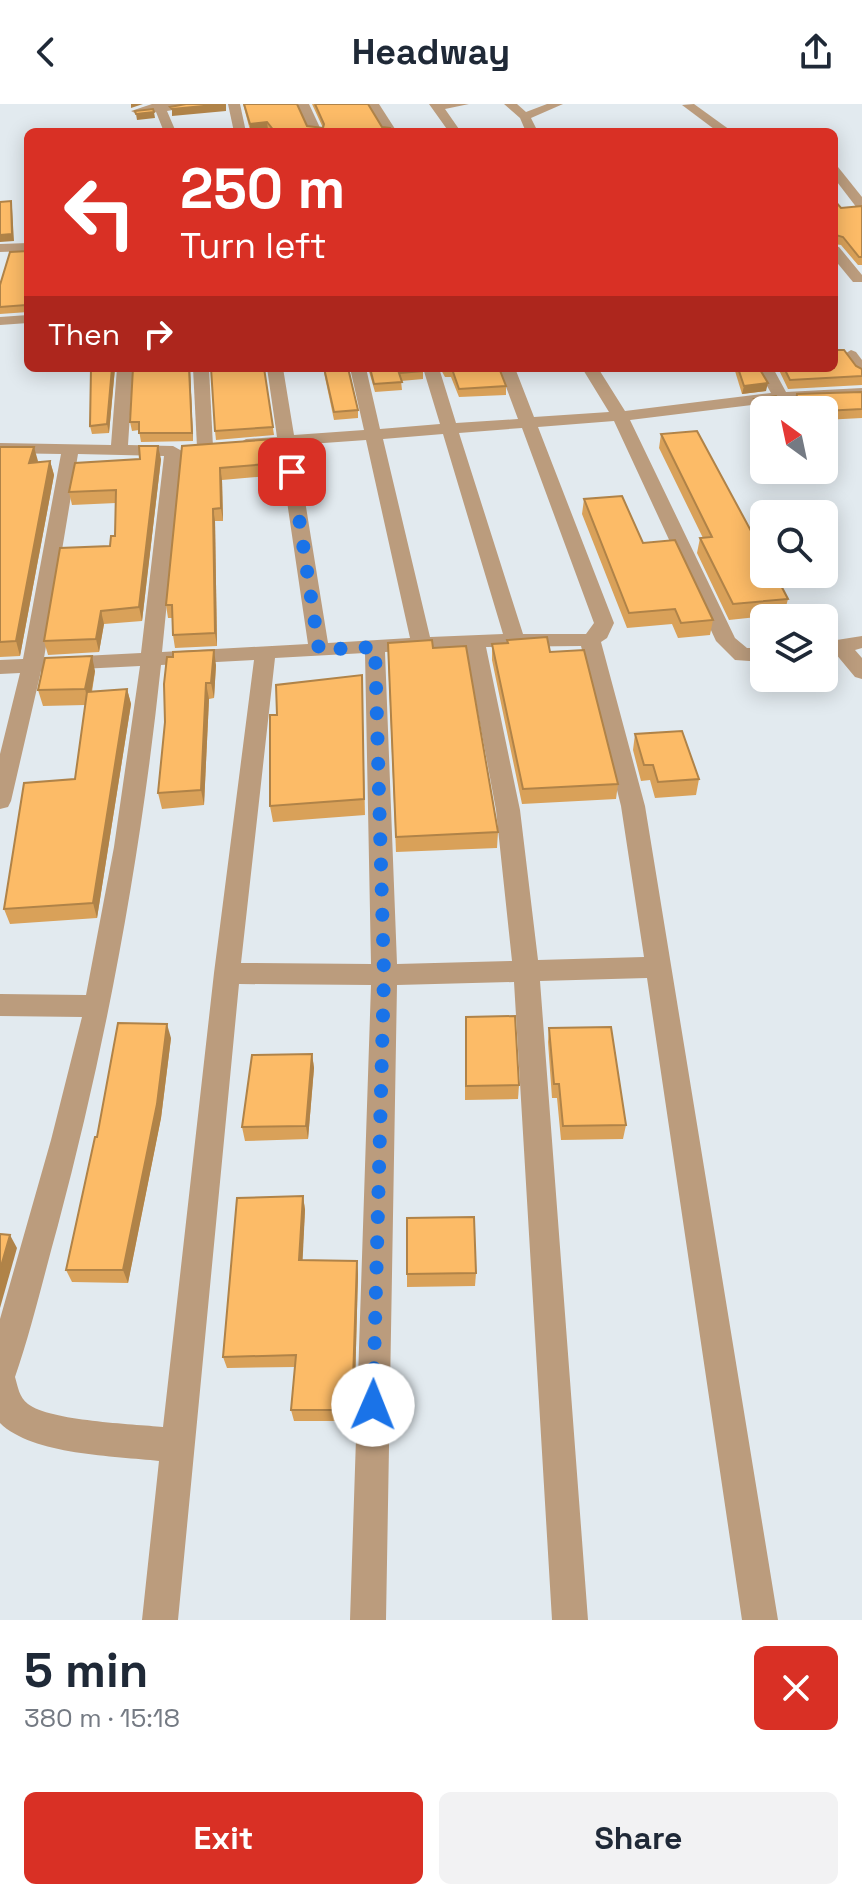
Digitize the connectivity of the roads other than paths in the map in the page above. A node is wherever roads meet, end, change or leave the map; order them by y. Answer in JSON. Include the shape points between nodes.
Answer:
{"nodes":[{"id":1,"x":202,"y":104,"type":"edge"},
{"id":2,"x":234,"y":104,"type":"edge"},
{"id":3,"x":303,"y":104,"type":"edge"},
{"id":4,"x":373,"y":104,"type":"edge"},
{"id":5,"x":463,"y":104,"type":"edge"},
{"id":6,"x":510,"y":104,"type":"edge"},
{"id":7,"x":557,"y":104,"type":"edge"},
{"id":8,"x":691,"y":104,"type":"edge"},
{"id":9,"x":436,"y":105,"type":"edge"},
{"id":10,"x":158,"y":106,"type":"edge"},
{"id":11,"x":137,"y":111,"type":"edge"},
{"id":12,"x":525,"y":116,"type":"junction"},
{"id":13,"x":168,"y":128,"type":"edge"},
{"id":14,"x":239,"y":128,"type":"edge"},
{"id":15,"x":314,"y":128,"type":"edge"},
{"id":16,"x":388,"y":128,"type":"edge"},
{"id":17,"x":452,"y":128,"type":"edge"},
{"id":18,"x":530,"y":128,"type":"edge"},
{"id":19,"x":721,"y":128,"type":"edge"},
{"id":20,"x":838,"y":175,"type":"edge"},
{"id":21,"x":838,"y":200,"type":"edge"},
{"id":22,"x":860,"y":200,"type":"edge"},
{"id":23,"x":24,"y":247,"type":"edge"},
{"id":24,"x":0,"y":248,"type":"edge"},
{"id":25,"x":838,"y":254,"type":"edge"},
{"id":26,"x":838,"y":276,"type":"edge"},
{"id":27,"x":860,"y":279,"type":"edge"},
{"id":28,"x":24,"y":319,"type":"edge"},
{"id":29,"x":0,"y":321,"type":"edge"},
{"id":30,"x":851,"y":355,"type":"edge"},
{"id":31,"x":862,"y":371,"type":"edge"},
{"id":32,"x":125,"y":372,"type":"edge"},
{"id":33,"x":202,"y":372,"type":"edge"},
{"id":34,"x":276,"y":372,"type":"edge"},
{"id":35,"x":359,"y":372,"type":"edge"},
{"id":36,"x":432,"y":372,"type":"edge"},
{"id":37,"x":509,"y":372,"type":"edge"},
{"id":38,"x":593,"y":372,"type":"edge"},
{"id":39,"x":767,"y":372,"type":"edge"},
{"id":40,"x":862,"y":393,"type":"edge"},
{"id":41,"x":781,"y":396,"type":"edge"},
{"id":42,"x":838,"y":396,"type":"edge"},
{"id":43,"x":750,"y":400,"type":"edge"},
{"id":44,"x":619,"y":414,"type":"junction"},
{"id":45,"x":528,"y":422,"type":"junction"},
{"id":46,"x":449,"y":429,"type":"junction"},
{"id":47,"x":373,"y":433,"type":"junction"},
{"id":48,"x":287,"y":442,"type":"junction"},
{"id":49,"x":218,"y":446,"type":"junction"},
{"id":50,"x":0,"y":448,"type":"edge"},
{"id":51,"x":70,"y":451,"type":"junction"},
{"id":52,"x":119,"y":451,"type":"junction"},
{"id":53,"x":173,"y":451,"type":"junction"},
{"id":54,"x":515,"y":640,"type":"junction"},
{"id":55,"x":590,"y":640,"type":"junction"},
{"id":56,"x":475,"y":641,"type":"junction"},
{"id":57,"x":421,"y":644,"type":"junction"},
{"id":58,"x":842,"y":645,"type":"edge"},
{"id":59,"x":375,"y":647,"type":"junction"},
{"id":60,"x":319,"y":650,"type":"junction"},
{"id":61,"x":265,"y":654,"type":"junction"},
{"id":62,"x":750,"y":655,"type":"edge"},
{"id":63,"x":150,"y":660,"type":"junction"},
{"id":64,"x":32,"y":665,"type":"junction"},
{"id":65,"x":0,"y":667,"type":"edge"},
{"id":66,"x":862,"y":672,"type":"edge"},
{"id":67,"x":0,"y":801,"type":"edge"},
{"id":68,"x":658,"y":967,"type":"junction"},
{"id":69,"x":526,"y":969,"type":"junction"},
{"id":70,"x":227,"y":973,"type":"junction"},
{"id":71,"x":384,"y":975,"type":"junction"},
{"id":72,"x":0,"y":1005,"type":"edge"},
{"id":73,"x":96,"y":1006,"type":"junction"},
{"id":74,"x":0,"y":1374,"type":"edge"},
{"id":75,"x":0,"y":1380,"type":"edge"},
{"id":76,"x":178,"y":1446,"type":"junction"},
{"id":77,"x":160,"y":1620,"type":"edge"},
{"id":78,"x":368,"y":1620,"type":"edge"},
{"id":79,"x":570,"y":1620,"type":"edge"},
{"id":80,"x":760,"y":1620,"type":"edge"}],
"edges":[{"from":1,"to":10,"type":"street"},
{"from":2,"to":14,"type":"street"},
{"from":3,"to":15,"type":"street"},
{"from":4,"to":16,"type":"street"},
{"from":5,"to":9,"type":"street"},
{"from":6,"to":12,"type":"street"},
{"from":7,"to":12,"type":"street"},
{"from":8,"to":19,"type":"street"},
{"from":9,"to":17,"type":"street"},
{"from":10,"to":11,"type":"street"},
{"from":10,"to":13,"type":"street"},
{"from":12,"to":18,"type":"street"},
{"from":20,"to":22,"type":"street"},
{"from":21,"to":22,"type":"street"},
{"from":23,"to":24,"type":"street"},
{"from":25,"to":27,"type":"street"},
{"from":26,"to":27,"type":"street"},
{"from":28,"to":29,"type":"street"},
{"from":30,"to":31,"type":"street"},
{"from":32,"to":52,"type":"street"},
{"from":33,"to":49,"type":"street"},
{"from":34,"to":48,"type":"street"},
{"from":35,"to":47,"type":"street"},
{"from":36,"to":46,"type":"street"},
{"from":37,"to":45,"type":"street"},
{"from":38,"to":44,"type":"street"},
{"from":39,"to":41,"type":"street"},
{"from":40,"to":42,"type":"street"},
{"from":43,"to":44,"type":"street"},
{"from":44,"to":45,"type":"street"},
{"from":44,"to":62,"type":"street","via":[[726,641],[742,655]]},
{"from":45,"to":46,"type":"street"},
{"from":45,"to":55,"type":"street","via":[[604,623],[604,631]]},
{"from":46,"to":47,"type":"street"},
{"from":46,"to":54,"type":"street"},
{"from":47,"to":48,"type":"street"},
{"from":47,"to":57,"type":"street"},
{"from":48,"to":49,"type":"street"},
{"from":48,"to":60,"type":"street"},
{"from":49,"to":53,"type":"street"},
{"from":50,"to":51,"type":"street"},
{"from":51,"to":52,"type":"street"},
{"from":51,"to":64,"type":"street"},
{"from":52,"to":53,"type":"street"},
{"from":53,"to":63,"type":"street"},
{"from":54,"to":55,"type":"street"},
{"from":54,"to":56,"type":"street"},
{"from":55,"to":68,"type":"street","via":[[633,806]]},
{"from":56,"to":57,"type":"street"},
{"from":56,"to":69,"type":"street","via":[[508,810]]},
{"from":57,"to":59,"type":"street"},
{"from":58,"to":66,"type":"street"},
{"from":59,"to":60,"type":"street"},
{"from":59,"to":71,"type":"street"},
{"from":60,"to":61,"type":"street"},
{"from":61,"to":63,"type":"street"},
{"from":61,"to":70,"type":"street"},
{"from":63,"to":64,"type":"street"},
{"from":63,"to":73,"type":"street","via":[[117,903]]},
{"from":64,"to":65,"type":"street"},
{"from":64,"to":67,"type":"street"},
{"from":68,"to":69,"type":"street"},
{"from":68,"to":80,"type":"street"},
{"from":69,"to":71,"type":"street"},
{"from":69,"to":79,"type":"street"},
{"from":70,"to":71,"type":"street"},
{"from":70,"to":76,"type":"street"},
{"from":71,"to":78,"type":"street"},
{"from":72,"to":73,"type":"street"},
{"from":73,"to":74,"type":"street","via":[[57,1176]]},
{"from":75,"to":76,"type":"street","via":[[4,1400],[17,1417],[45,1428]]},
{"from":76,"to":77,"type":"street"}]}
